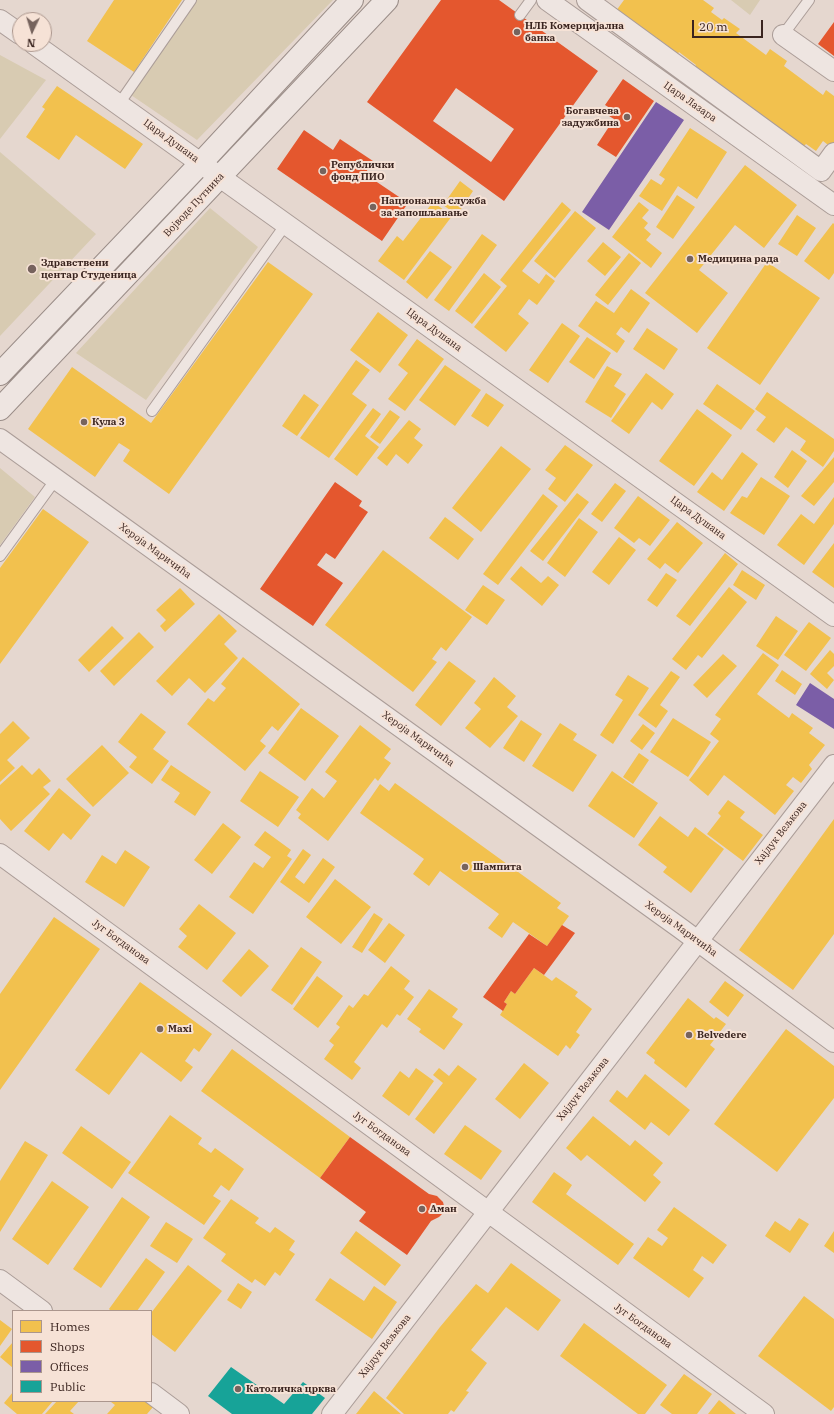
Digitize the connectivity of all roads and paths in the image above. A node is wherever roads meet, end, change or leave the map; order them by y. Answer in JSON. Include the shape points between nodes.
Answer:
{"nodes":[{"id":1,"x":190,"y":0,"type":"edge"},
{"id":2,"x":352,"y":0,"type":"edge"},
{"id":3,"x":387,"y":0,"type":"edge"},
{"id":4,"x":531,"y":0,"type":"edge"},
{"id":5,"x":547,"y":0,"type":"edge"},
{"id":6,"x":587,"y":0,"type":"edge"},
{"id":7,"x":809,"y":0,"type":"edge"},
{"id":8,"x":520,"y":15,"type":"dead end"},
{"id":9,"x":0,"y":20,"type":"edge"},
{"id":10,"x":12,"y":28,"type":"edge"},
{"id":11,"x":783,"y":35,"type":"joint"},
{"id":12,"x":45,"y":52,"type":"edge"},
{"id":13,"x":834,"y":71,"type":"edge"},
{"id":14,"x":119,"y":104,"type":"junction"},
{"id":15,"x":834,"y":153,"type":"edge"},
{"id":16,"x":201,"y":163,"type":"junction"},
{"id":17,"x":220,"y":177,"type":"junction"},
{"id":18,"x":834,"y":205,"type":"edge"},
{"id":19,"x":286,"y":224,"type":"junction"},
{"id":20,"x":0,"y":374,"type":"edge"},
{"id":21,"x":0,"y":409,"type":"edge"},
{"id":22,"x":152,"y":411,"type":"dead end"},
{"id":23,"x":0,"y":440,"type":"edge"},
{"id":24,"x":56,"y":480,"type":"junction"},
{"id":25,"x":0,"y":556,"type":"edge"},
{"id":26,"x":834,"y":616,"type":"edge"},
{"id":27,"x":834,"y":765,"type":"edge"},
{"id":28,"x":0,"y":854,"type":"edge"},
{"id":29,"x":698,"y":941,"type":"junction"},
{"id":30,"x":834,"y":1042,"type":"edge"},
{"id":31,"x":488,"y":1212,"type":"junction"},
{"id":32,"x":0,"y":1280,"type":"edge"},
{"id":33,"x":41,"y":1310,"type":"edge"},
{"id":34,"x":152,"y":1394,"type":"edge"},
{"id":35,"x":179,"y":1414,"type":"edge"},
{"id":36,"x":332,"y":1414,"type":"edge"},
{"id":37,"x":764,"y":1414,"type":"edge"}],
"edges":[{"from":1,"to":14,"type":"lane"},
{"from":2,"to":16,"type":"main road"},
{"from":3,"to":17,"type":"main road","name":"Војводе Путника"},
{"from":4,"to":8,"type":"lane"},
{"from":5,"to":18,"type":"street","name":"Цара Лазара"},
{"from":6,"to":15,"type":"street","name":"Цара Лазара","via":[[821,171]]},
{"from":7,"to":11,"type":"lane"},
{"from":9,"to":10,"type":"street"},
{"from":11,"to":13,"type":"street"},
{"from":12,"to":14,"type":"street","name":"Цара Душана"},
{"from":14,"to":16,"type":"street","name":"Цара Душана"},
{"from":16,"to":17,"type":"street","name":"Цара Душана"},
{"from":16,"to":20,"type":"main road"},
{"from":17,"to":19,"type":"street","name":"Цара Душана"},
{"from":17,"to":21,"type":"main road","name":"Војводе Путника"},
{"from":19,"to":22,"type":"lane"},
{"from":19,"to":26,"type":"street","name":"Цара Душана"},
{"from":23,"to":24,"type":"street","name":"Хероја Маричића"},
{"from":24,"to":25,"type":"lane"},
{"from":24,"to":29,"type":"street","name":"Хероја Маричића"},
{"from":27,"to":29,"type":"street","name":"Хајдук Вељкова"},
{"from":28,"to":31,"type":"street","name":"Југ Богданова"},
{"from":29,"to":30,"type":"street","name":"Хероја Маричића"},
{"from":29,"to":31,"type":"street","name":"Хајдук Вељкова"},
{"from":31,"to":36,"type":"street","name":"Хајдук Вељкова"},
{"from":31,"to":37,"type":"street","name":"Југ Богданова"},
{"from":32,"to":33,"type":"street"},
{"from":34,"to":35,"type":"street"}]}
